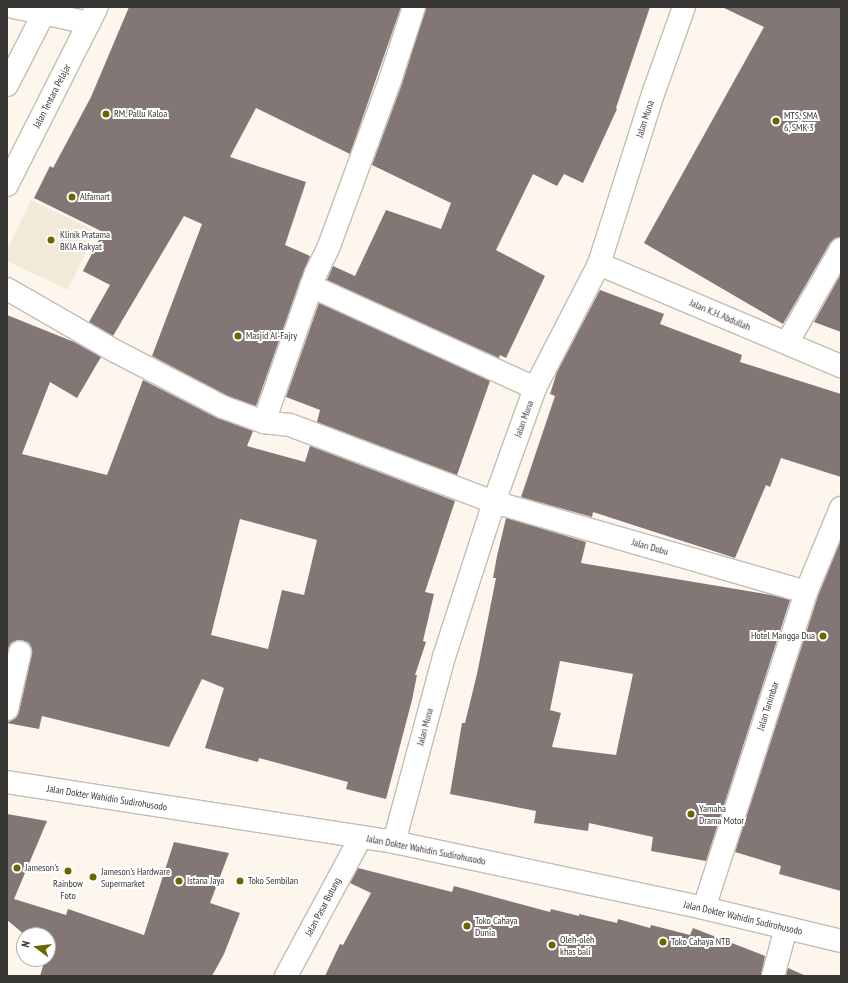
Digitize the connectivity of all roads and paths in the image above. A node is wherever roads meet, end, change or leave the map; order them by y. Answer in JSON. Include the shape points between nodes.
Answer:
{"nodes":[{"id":1,"x":13,"y":7,"type":"edge"},
{"id":2,"x":414,"y":7,"type":"edge"},
{"id":3,"x":684,"y":7,"type":"edge"},
{"id":4,"x":45,"y":10,"type":"edge"},
{"id":5,"x":93,"y":15,"type":"edge"},
{"id":6,"x":7,"y":85,"type":"edge"},
{"id":7,"x":7,"y":185,"type":"edge"},
{"id":8,"x":841,"y":249,"type":"edge"},
{"id":9,"x":599,"y":264,"type":"junction"},
{"id":10,"x":311,"y":286,"type":"junction"},
{"id":11,"x":7,"y":289,"type":"edge"},
{"id":12,"x":787,"y":343,"type":"junction"},
{"id":13,"x":841,"y":366,"type":"edge"},
{"id":14,"x":535,"y":388,"type":"junction"},
{"id":15,"x":264,"y":422,"type":"junction"},
{"id":16,"x":494,"y":502,"type":"junction"},
{"id":17,"x":841,"y":508,"type":"edge"},
{"id":18,"x":806,"y":592,"type":"junction"},
{"id":19,"x":20,"y":652,"type":"dead end"},
{"id":20,"x":7,"y":709,"type":"edge"},
{"id":21,"x":7,"y":782,"type":"edge"},
{"id":22,"x":361,"y":837,"type":"junction"},
{"id":23,"x":394,"y":842,"type":"junction"},
{"id":24,"x":704,"y":908,"type":"junction"},
{"id":25,"x":786,"y":928,"type":"junction"},
{"id":26,"x":841,"y":941,"type":"edge"},
{"id":27,"x":286,"y":976,"type":"edge"},
{"id":28,"x":773,"y":976,"type":"edge"}],
"edges":[{"from":1,"to":4,"type":"street"},
{"from":2,"to":10,"type":"street","via":[[335,230]]},
{"from":3,"to":9,"type":"street","name":"Jalan Muna","via":[[653,94]]},
{"from":4,"to":5,"type":"street"},
{"from":4,"to":6,"type":"street"},
{"from":5,"to":7,"type":"street","name":"Jalan Tentara Pelajar"},
{"from":8,"to":12,"type":"street"},
{"from":9,"to":12,"type":"street","name":"Jalan K.H. Abdullah"},
{"from":9,"to":14,"type":"street","name":"Jalan Muna"},
{"from":10,"to":14,"type":"street"},
{"from":10,"to":15,"type":"street"},
{"from":11,"to":15,"type":"street","name":"Jalan Dobu","via":[[115,351],[223,407]]},
{"from":12,"to":13,"type":"street","name":"Jalan K.H. Abdullah"},
{"from":14,"to":16,"type":"street","name":"Jalan Muna"},
{"from":15,"to":16,"type":"street","name":"Jalan Dobu","via":[[290,425]]},
{"from":16,"to":18,"type":"street","name":"Jalan Dobu"},
{"from":16,"to":23,"type":"street","name":"Jalan Muna","via":[[444,657]]},
{"from":17,"to":18,"type":"street","name":"Jalan Tanimbar"},
{"from":18,"to":24,"type":"street","name":"Jalan Tanimbar"},
{"from":19,"to":20,"type":"street"},
{"from":21,"to":22,"type":"street","name":"Jalan Dokter Wahidin Sudirohusodo"},
{"from":22,"to":23,"type":"street","name":"Jalan Dokter Wahidin Sudirohusodo"},
{"from":22,"to":27,"type":"street","name":"Jalan Pasar Butung"},
{"from":23,"to":24,"type":"street","name":"Jalan Dokter Wahidin Sudirohusodo"},
{"from":24,"to":25,"type":"street","name":"Jalan Dokter Wahidin Sudirohusodo"},
{"from":25,"to":26,"type":"street","name":"Jalan Dokter Wahidin Sudirohusodo"},
{"from":25,"to":28,"type":"street"}]}
